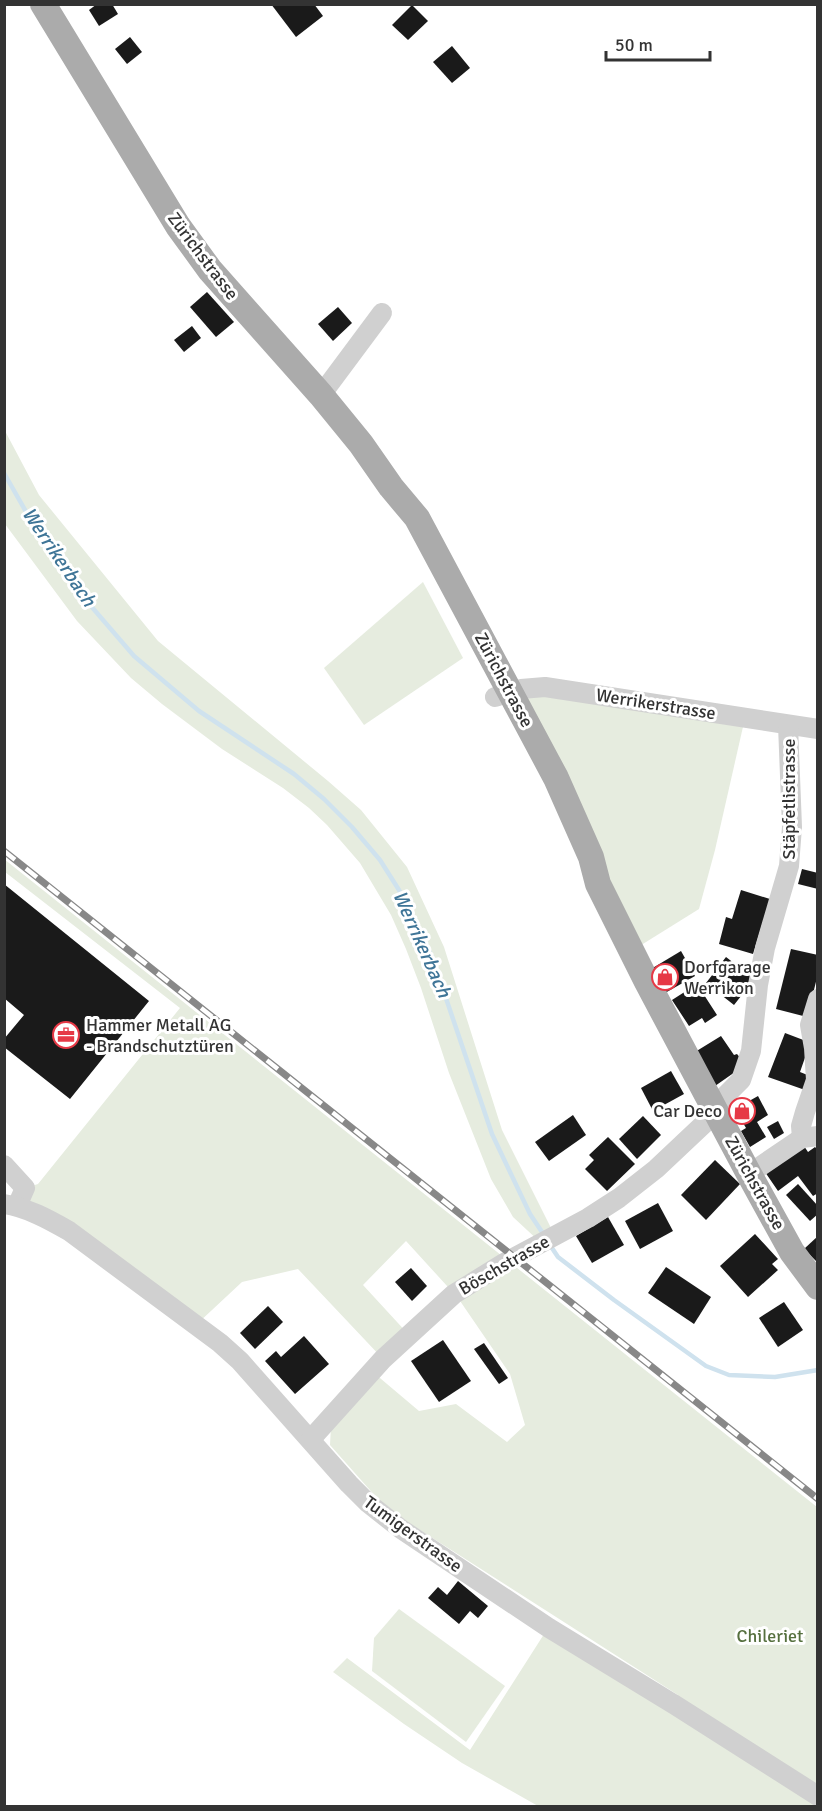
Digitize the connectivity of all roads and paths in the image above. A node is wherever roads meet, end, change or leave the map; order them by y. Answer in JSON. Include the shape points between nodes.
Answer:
{"nodes":[{"id":1,"x":43,"y":4,"type":"edge"},
{"id":2,"x":382,"y":313,"type":"dead end"},
{"id":3,"x":321,"y":395,"type":"junction"},
{"id":4,"x":503,"y":694,"type":"junction"},
{"id":5,"x":788,"y":725,"type":"junction"},
{"id":6,"x":818,"y":729,"type":"edge"},
{"id":7,"x":818,"y":999,"type":"edge"},
{"id":8,"x":715,"y":1110,"type":"junction"},
{"id":9,"x":810,"y":1137,"type":"edge"},
{"id":10,"x":4,"y":1165,"type":"edge"},
{"id":11,"x":749,"y":1174,"type":"junction"},
{"id":12,"x":15,"y":1199,"type":"edge"},
{"id":13,"x":818,"y":1287,"type":"edge"},
{"id":14,"x":311,"y":1439,"type":"junction"},
{"id":15,"x":818,"y":1796,"type":"edge"}],
"edges":[{"from":1,"to":3,"type":"main road","name":"Zürichstrasse","via":[[178,226],[210,270]]},
{"from":2,"to":3,"type":"street"},
{"from":3,"to":4,"type":"main road","name":"Zürichstrasse","via":[[391,487],[406,524]]},
{"from":4,"to":5,"type":"street","name":"Werrikerstrasse","via":[[545,687]]},
{"from":4,"to":8,"type":"main road","name":"Zürichstrasse","via":[[586,870],[598,884]]},
{"from":5,"to":6,"type":"street","name":"Werrikerstrasse"},
{"from":5,"to":8,"type":"street","name":"Stäpfetlistrasse","via":[[792,827],[789,866],[765,948],[751,1051],[741,1080]]},
{"from":7,"to":9,"type":"street","via":[[810,1025],[816,1080],[801,1126]]},
{"from":8,"to":11,"type":"main road","name":"Zürichstrasse"},
{"from":8,"to":14,"type":"street","name":"Böschstrasse","via":[[656,1169],[619,1198],[454,1294],[383,1359]]},
{"from":9,"to":11,"type":"street"},
{"from":10,"to":12,"type":"street"},
{"from":11,"to":13,"type":"main road","name":"Zürichstrasse","via":[[792,1252]]},
{"from":12,"to":14,"type":"street","name":"Tumigerstrasse","via":[[69,1231],[213,1337]]},
{"from":14,"to":15,"type":"street","name":"Tumigerstrasse","via":[[368,1503],[401,1528],[549,1628]]}]}
